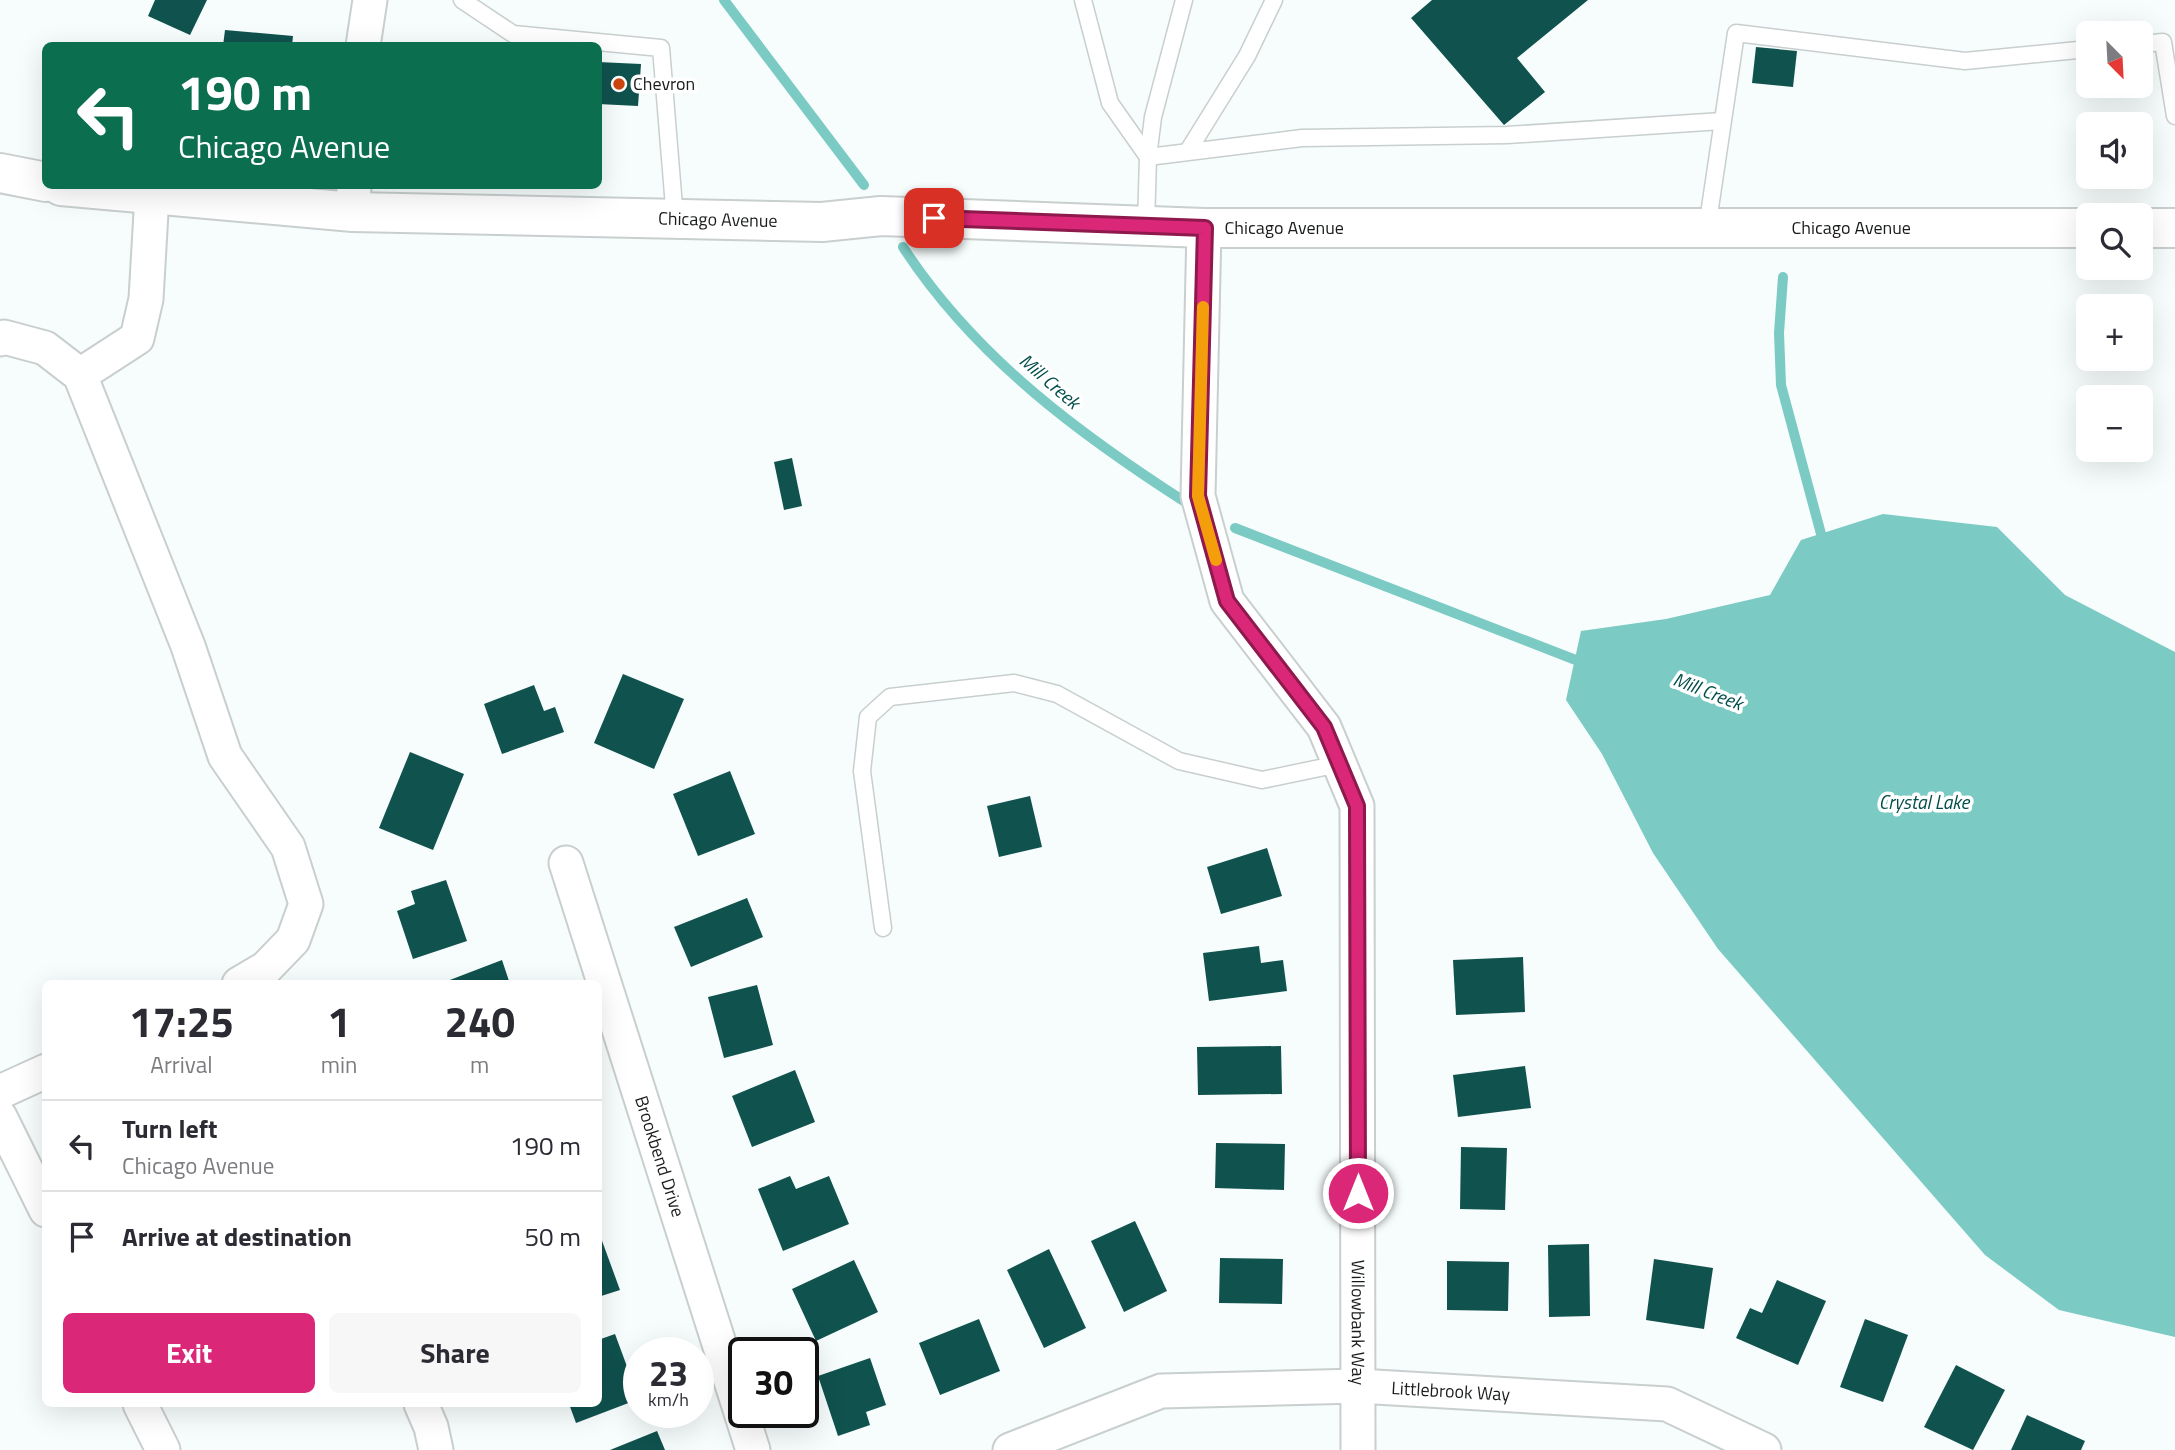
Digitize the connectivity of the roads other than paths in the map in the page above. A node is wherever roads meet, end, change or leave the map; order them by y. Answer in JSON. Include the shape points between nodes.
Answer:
{"nodes":[{"id":1,"x":370,"y":0,"type":"edge"},
{"id":2,"x":462,"y":0,"type":"edge"},
{"id":3,"x":1083,"y":0,"type":"edge"},
{"id":4,"x":1184,"y":0,"type":"edge"},
{"id":5,"x":1274,"y":0,"type":"edge"},
{"id":6,"x":364,"y":42,"type":"edge"},
{"id":7,"x":598,"y":42,"type":"edge"},
{"id":8,"x":602,"y":42,"type":"edge"},
{"id":9,"x":2153,"y":43,"type":"edge"},
{"id":10,"x":2076,"y":51,"type":"edge"},
{"id":11,"x":2175,"y":116,"type":"edge"},
{"id":12,"x":1722,"y":121,"type":"junction"},
{"id":13,"x":1188,"y":151,"type":"junction"},
{"id":14,"x":1148,"y":156,"type":"junction"},
{"id":15,"x":0,"y":173,"type":"edge"},
{"id":16,"x":42,"y":181,"type":"edge"},
{"id":17,"x":91,"y":189,"type":"edge"},
{"id":18,"x":152,"y":195,"type":"junction"},
{"id":19,"x":353,"y":199,"type":"edge"},
{"id":20,"x":675,"y":219,"type":"junction"},
{"id":21,"x":1146,"y":226,"type":"junction"},
{"id":22,"x":1205,"y":228,"type":"junction"},
{"id":23,"x":1707,"y":228,"type":"junction"},
{"id":24,"x":2076,"y":228,"type":"edge"},
{"id":25,"x":2153,"y":228,"type":"edge"},
{"id":26,"x":2175,"y":228,"type":"edge"},
{"id":27,"x":0,"y":338,"type":"edge"},
{"id":28,"x":80,"y":376,"type":"junction"},
{"id":29,"x":1339,"y":764,"type":"junction"},
{"id":30,"x":566,"y":863,"type":"dead end"},
{"id":31,"x":883,"y":928,"type":"dead end"},
{"id":32,"x":246,"y":980,"type":"edge"},
{"id":33,"x":42,"y":1073,"type":"edge"},
{"id":34,"x":0,"y":1092,"type":"edge"},
{"id":35,"x":0,"y":1117,"type":"edge"},
{"id":36,"x":42,"y":1202,"type":"edge"},
{"id":37,"x":1358,"y":1386,"type":"junction"},
{"id":38,"x":142,"y":1407,"type":"edge"},
{"id":39,"x":422,"y":1407,"type":"edge"},
{"id":40,"x":163,"y":1450,"type":"edge"},
{"id":41,"x":436,"y":1450,"type":"edge"},
{"id":42,"x":753,"y":1450,"type":"edge"},
{"id":43,"x":1010,"y":1450,"type":"edge"},
{"id":44,"x":1358,"y":1450,"type":"edge"},
{"id":45,"x":1764,"y":1450,"type":"edge"}],
"edges":[{"from":1,"to":6,"type":"street"},
{"from":2,"to":7,"type":"lane","via":[[513,34]]},
{"from":3,"to":14,"type":"lane","via":[[1110,103]]},
{"from":4,"to":14,"type":"lane","via":[[1153,117]]},
{"from":5,"to":13,"type":"lane","via":[[1247,56]]},
{"from":8,"to":20,"type":"lane","via":[[661,48]]},
{"from":9,"to":11,"type":"lane","via":[[2163,42]]},
{"from":10,"to":12,"type":"lane","via":[[1965,61],[1735,33]]},
{"from":12,"to":13,"type":"lane","via":[[1507,135],[1302,138]]},
{"from":12,"to":23,"type":"lane"},
{"from":13,"to":14,"type":"lane"},
{"from":14,"to":21,"type":"lane"},
{"from":15,"to":16,"type":"street"},
{"from":17,"to":18,"type":"street","name":"Chicago Avenue"},
{"from":18,"to":19,"type":"street","name":"Chicago Avenue"},
{"from":18,"to":28,"type":"street","via":[[146,299],[137,338]]},
{"from":19,"to":20,"type":"street","name":"Chicago Avenue"},
{"from":20,"to":21,"type":"street","name":"Chicago Avenue","via":[[822,222],[881,216]]},
{"from":21,"to":22,"type":"street","name":"Chicago Avenue"},
{"from":22,"to":23,"type":"street","name":"Chicago Avenue"},
{"from":22,"to":29,"type":"street","name":"Willowbank Way","via":[[1198,496],[1227,601],[1324,727]]},
{"from":23,"to":24,"type":"street","name":"Chicago Avenue"},
{"from":25,"to":26,"type":"street"},
{"from":27,"to":28,"type":"street","via":[[45,348]]},
{"from":28,"to":32,"type":"street","via":[[188,646],[225,756],[288,847],[306,904],[293,940],[266,968]]},
{"from":29,"to":31,"type":"lane","via":[[1262,780],[1179,761],[1057,694],[1014,683],[890,697],[868,717],[862,771]]},
{"from":29,"to":37,"type":"street","name":"Willowbank Way","via":[[1357,806]]},
{"from":30,"to":42,"type":"street","name":"Brookbend Drive"},
{"from":33,"to":34,"type":"street"},
{"from":35,"to":36,"type":"street"},
{"from":37,"to":43,"type":"street","name":"Littlebrook Way","via":[[1161,1391]]},
{"from":37,"to":44,"type":"street","name":"Willowbank Way"},
{"from":37,"to":45,"type":"street","name":"Littlebrook Way","via":[[1667,1404]]},
{"from":38,"to":40,"type":"street"},
{"from":39,"to":41,"type":"street"}]}
